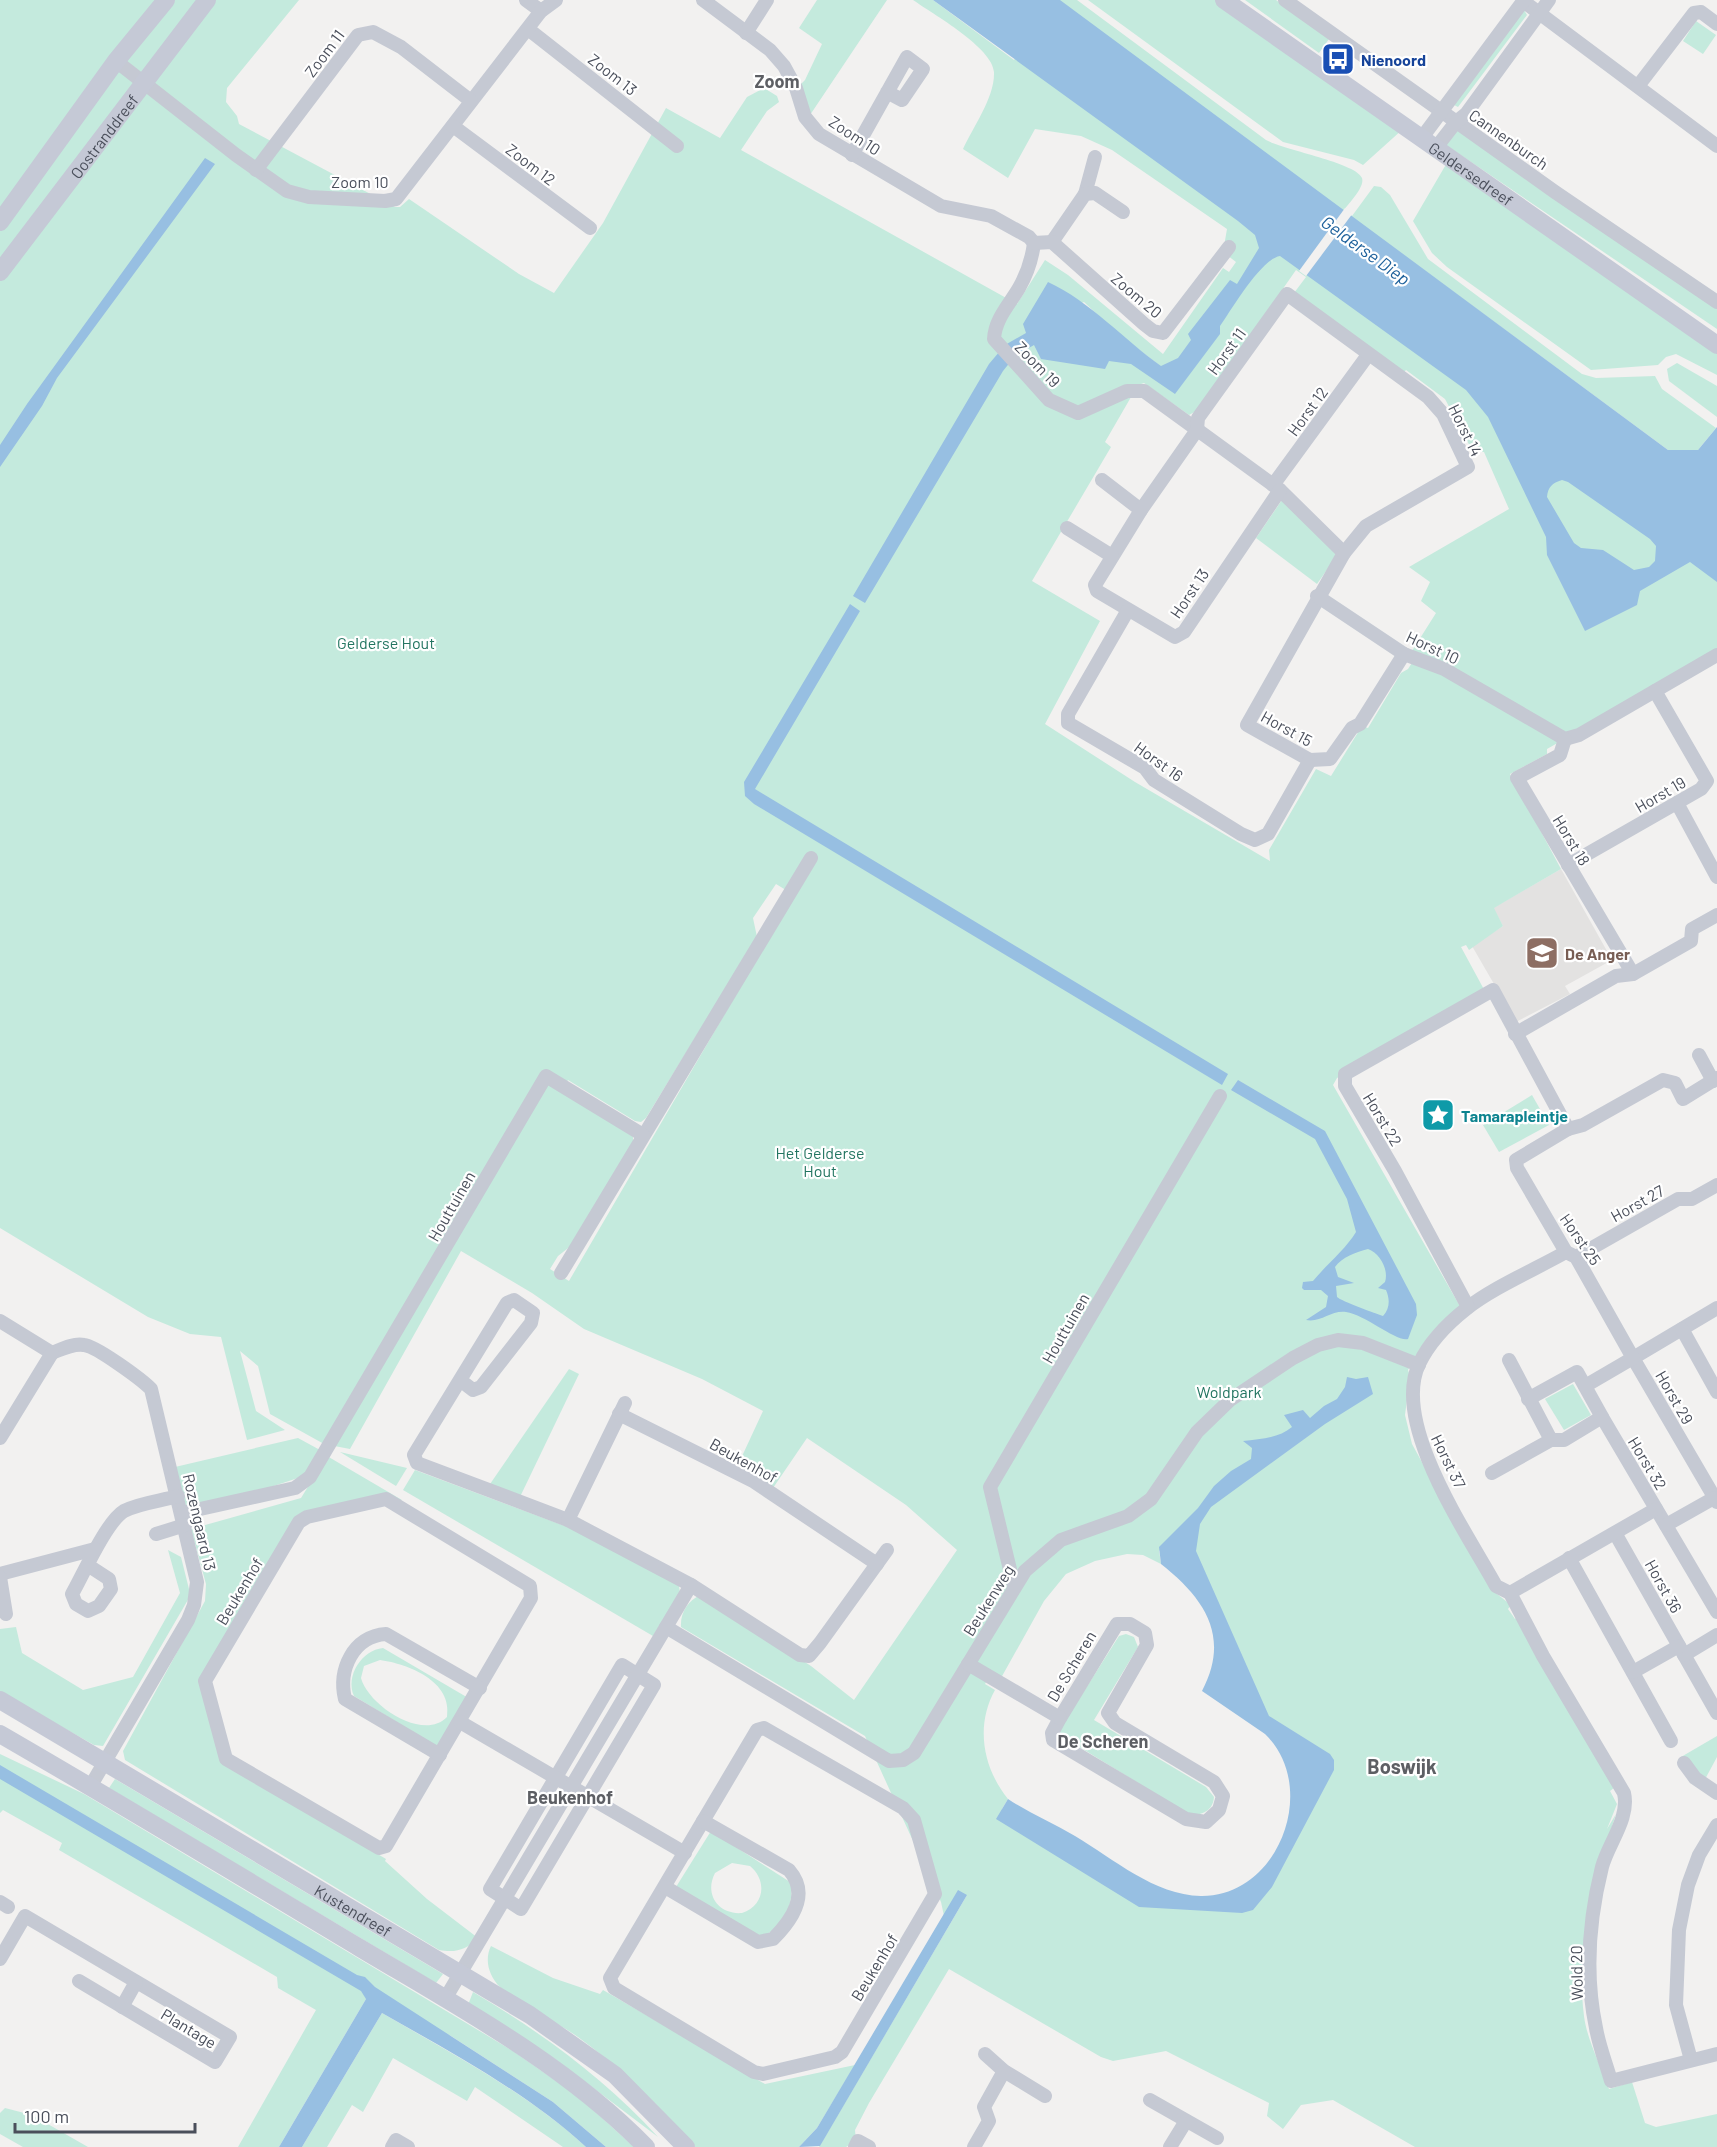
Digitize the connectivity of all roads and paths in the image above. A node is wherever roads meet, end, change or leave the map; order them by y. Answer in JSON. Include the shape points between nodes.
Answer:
{"nodes":[{"id":1,"x":166,"y":0,"type":"edge"},
{"id":2,"x":207,"y":0,"type":"edge"},
{"id":3,"x":526,"y":0,"type":"edge"},
{"id":4,"x":556,"y":0,"type":"edge"},
{"id":5,"x":703,"y":0,"type":"edge"},
{"id":6,"x":767,"y":0,"type":"edge"},
{"id":7,"x":1224,"y":0,"type":"edge"},
{"id":8,"x":1238,"y":0,"type":"edge"},
{"id":9,"x":1285,"y":0,"type":"edge"},
{"id":10,"x":1523,"y":0,"type":"edge"},
{"id":11,"x":1549,"y":0,"type":"edge"},
{"id":12,"x":541,"y":12,"type":"junction"},
{"id":13,"x":1540,"y":12,"type":"junction"},
{"id":14,"x":1717,"y":24,"type":"edge"},
{"id":15,"x":528,"y":29,"type":"junction"},
{"id":16,"x":746,"y":33,"type":"junction"},
{"id":17,"x":116,"y":61,"type":"junction"},
{"id":18,"x":143,"y":82,"type":"junction"},
{"id":19,"x":1638,"y":86,"type":"junction"},
{"id":20,"x":887,"y":92,"type":"dead end"},
{"id":21,"x":471,"y":101,"type":"junction"},
{"id":22,"x":1440,"y":111,"type":"junction"},
{"id":23,"x":1456,"y":122,"type":"junction"},
{"id":24,"x":453,"y":126,"type":"junction"},
{"id":25,"x":1430,"y":141,"type":"junction"},
{"id":26,"x":677,"y":146,"type":"dead end"},
{"id":27,"x":1717,"y":146,"type":"edge"},
{"id":28,"x":852,"y":155,"type":"junction"},
{"id":29,"x":1095,"y":157,"type":"dead end"},
{"id":30,"x":256,"y":170,"type":"junction"},
{"id":31,"x":1084,"y":194,"type":"junction"},
{"id":32,"x":1123,"y":212,"type":"dead end"},
{"id":33,"x":0,"y":222,"type":"edge"},
{"id":34,"x":590,"y":228,"type":"dead end"},
{"id":35,"x":1052,"y":242,"type":"junction"},
{"id":36,"x":1034,"y":243,"type":"junction"},
{"id":37,"x":1229,"y":247,"type":"dead end"},
{"id":38,"x":0,"y":272,"type":"edge"},
{"id":39,"x":1287,"y":294,"type":"joint"},
{"id":40,"x":1717,"y":302,"type":"edge"},
{"id":41,"x":1717,"y":335,"type":"edge"},
{"id":42,"x":1717,"y":345,"type":"edge"},
{"id":43,"x":1368,"y":355,"type":"junction"},
{"id":44,"x":1197,"y":430,"type":"junction"},
{"id":45,"x":1101,"y":480,"type":"dead end"},
{"id":46,"x":1276,"y":488,"type":"junction"},
{"id":47,"x":1141,"y":510,"type":"junction"},
{"id":48,"x":1067,"y":528,"type":"dead end"},
{"id":49,"x":1344,"y":553,"type":"junction"},
{"id":50,"x":1112,"y":556,"type":"junction"},
{"id":51,"x":1097,"y":591,"type":"joint"},
{"id":52,"x":1317,"y":596,"type":"junction"},
{"id":53,"x":1128,"y":610,"type":"junction"},
{"id":54,"x":1404,"y":654,"type":"junction"},
{"id":55,"x":1717,"y":655,"type":"edge"},
{"id":56,"x":1655,"y":691,"type":"junction"},
{"id":57,"x":1565,"y":739,"type":"junction"},
{"id":58,"x":1311,"y":760,"type":"junction"},
{"id":59,"x":1677,"y":803,"type":"junction"},
{"id":60,"x":811,"y":858,"type":"dead end"},
{"id":61,"x":1568,"y":865,"type":"junction"},
{"id":62,"x":1717,"y":877,"type":"edge"},
{"id":63,"x":1717,"y":915,"type":"edge"},
{"id":64,"x":1633,"y":974,"type":"junction"},
{"id":65,"x":1515,"y":1034,"type":"junction"},
{"id":66,"x":1699,"y":1055,"type":"dead end"},
{"id":67,"x":1715,"y":1080,"type":"edge"},
{"id":68,"x":1220,"y":1096,"type":"dead end"},
{"id":69,"x":1568,"y":1129,"type":"junction"},
{"id":70,"x":643,"y":1135,"type":"junction"},
{"id":71,"x":1717,"y":1185,"type":"edge"},
{"id":72,"x":1571,"y":1255,"type":"junction"},
{"id":73,"x":561,"y":1273,"type":"dead end"},
{"id":74,"x":1468,"y":1307,"type":"junction"},
{"id":75,"x":1717,"y":1308,"type":"edge"},
{"id":76,"x":0,"y":1321,"type":"edge"},
{"id":77,"x":1682,"y":1329,"type":"junction"},
{"id":78,"x":52,"y":1353,"type":"junction"},
{"id":79,"x":1633,"y":1358,"type":"junction"},
{"id":80,"x":1509,"y":1360,"type":"dead end"},
{"id":81,"x":1419,"y":1365,"type":"junction"},
{"id":82,"x":460,"y":1380,"type":"junction"},
{"id":83,"x":1585,"y":1386,"type":"junction"},
{"id":84,"x":1717,"y":1392,"type":"edge"},
{"id":85,"x":1528,"y":1399,"type":"junction"},
{"id":86,"x":1602,"y":1417,"type":"junction"},
{"id":87,"x":0,"y":1438,"type":"edge"},
{"id":88,"x":1551,"y":1440,"type":"junction"},
{"id":89,"x":1492,"y":1473,"type":"dead end"},
{"id":90,"x":178,"y":1496,"type":"junction"},
{"id":91,"x":1716,"y":1500,"type":"edge"},
{"id":92,"x":1656,"y":1509,"type":"junction"},
{"id":93,"x":183,"y":1519,"type":"junction"},
{"id":94,"x":568,"y":1520,"type":"junction"},
{"id":95,"x":1666,"y":1525,"type":"junction"},
{"id":96,"x":1615,"y":1533,"type":"junction"},
{"id":97,"x":156,"y":1534,"type":"dead end"},
{"id":98,"x":95,"y":1548,"type":"junction"},
{"id":99,"x":887,"y":1550,"type":"dead end"},
{"id":100,"x":1569,"y":1558,"type":"junction"},
{"id":101,"x":877,"y":1564,"type":"junction"},
{"id":102,"x":89,"y":1566,"type":"dead end"},
{"id":103,"x":0,"y":1576,"type":"edge"},
{"id":104,"x":691,"y":1585,"type":"junction"},
{"id":105,"x":1014,"y":1586,"type":"junction"},
{"id":106,"x":1510,"y":1593,"type":"junction"},
{"id":107,"x":1717,"y":1612,"type":"edge"},
{"id":108,"x":6,"y":1614,"type":"dead end"},
{"id":109,"x":666,"y":1627,"type":"junction"},
{"id":110,"x":1717,"y":1635,"type":"edge"},
{"id":111,"x":1681,"y":1651,"type":"junction"},
{"id":112,"x":968,"y":1664,"type":"junction"},
{"id":113,"x":1633,"y":1672,"type":"junction"},
{"id":114,"x":636,"y":1674,"type":"junction"},
{"id":115,"x":480,"y":1688,"type":"junction"},
{"id":116,"x":0,"y":1701,"type":"edge"},
{"id":117,"x":1717,"y":1713,"type":"edge"},
{"id":118,"x":1060,"y":1718,"type":"junction"},
{"id":119,"x":460,"y":1722,"type":"junction"},
{"id":120,"x":0,"y":1734,"type":"edge"},
{"id":121,"x":1671,"y":1741,"type":"dead end"},
{"id":122,"x":440,"y":1755,"type":"junction"},
{"id":123,"x":105,"y":1762,"type":"junction"},
{"id":124,"x":1684,"y":1763,"type":"dead end"},
{"id":125,"x":554,"y":1778,"type":"junction"},
{"id":126,"x":1620,"y":1785,"type":"joint"},
{"id":127,"x":90,"y":1787,"type":"junction"},
{"id":128,"x":571,"y":1787,"type":"junction"},
{"id":129,"x":1717,"y":1793,"type":"edge"},
{"id":130,"x":588,"y":1797,"type":"junction"},
{"id":131,"x":703,"y":1821,"type":"junction"},
{"id":132,"x":1717,"y":1825,"type":"edge"},
{"id":133,"x":685,"y":1853,"type":"junction"},
{"id":134,"x":665,"y":1887,"type":"junction"},
{"id":135,"x":505,"y":1900,"type":"junction"},
{"id":136,"x":5,"y":1937,"type":"edge"},
{"id":137,"x":0,"y":1959,"type":"edge"},
{"id":138,"x":460,"y":1974,"type":"junction"},
{"id":139,"x":79,"y":1982,"type":"dead end"},
{"id":140,"x":136,"y":1982,"type":"junction"},
{"id":141,"x":445,"y":1998,"type":"junction"},
{"id":142,"x":122,"y":2007,"type":"junction"},
{"id":143,"x":985,"y":2054,"type":"dead end"},
{"id":144,"x":1717,"y":2054,"type":"edge"},
{"id":145,"x":1691,"y":2061,"type":"junction"},
{"id":146,"x":1004,"y":2071,"type":"junction"},
{"id":147,"x":1045,"y":2096,"type":"dead end"},
{"id":148,"x":1150,"y":2100,"type":"dead end"},
{"id":149,"x":1186,"y":2121,"type":"junction"},
{"id":150,"x":1217,"y":2138,"type":"dead end"},
{"id":151,"x":392,"y":2147,"type":"edge"},
{"id":152,"x":408,"y":2147,"type":"edge"},
{"id":153,"x":646,"y":2147,"type":"edge"},
{"id":154,"x":686,"y":2147,"type":"edge"},
{"id":155,"x":855,"y":2147,"type":"edge"},
{"id":156,"x":869,"y":2147,"type":"edge"},
{"id":157,"x":974,"y":2147,"type":"edge"},
{"id":158,"x":1170,"y":2147,"type":"edge"}],
"edges":[{"from":1,"to":17,"type":"main road","name":"Oostranddreef"},
{"from":2,"to":18,"type":"main road","name":"Oostranddreef"},
{"from":3,"to":12,"type":"street"},
{"from":4,"to":12,"type":"street","name":"Zoom 10"},
{"from":5,"to":16,"type":"street","name":"Zoom 10"},
{"from":6,"to":16,"type":"street"},
{"from":7,"to":25,"type":"main road","name":"Geldersedreef"},
{"from":8,"to":25,"type":"main road","name":"Geldersedreef"},
{"from":9,"to":22,"type":"street","name":"Cannenburch"},
{"from":10,"to":13,"type":"street"},
{"from":10,"to":22,"type":"street"},
{"from":11,"to":13,"type":"street"},
{"from":12,"to":15,"type":"street","name":"Zoom 10"},
{"from":13,"to":19,"type":"street"},
{"from":13,"to":23,"type":"street","via":[[1466,114]]},
{"from":14,"to":19,"type":"street","via":[[1701,12],[1694,13]]},
{"from":15,"to":21,"type":"street","name":"Zoom 10"},
{"from":15,"to":26,"type":"street","name":"Zoom 13"},
{"from":16,"to":28,"type":"street","name":"Zoom 10","via":[[784,66],[805,117],[819,134]]},
{"from":17,"to":18,"type":"street"},
{"from":17,"to":33,"type":"main road","name":"Oostranddreef"},
{"from":18,"to":30,"type":"street","name":"Zoom 10"},
{"from":18,"to":38,"type":"main road","name":"Oostranddreef"},
{"from":19,"to":27,"type":"street"},
{"from":20,"to":28,"type":"street"},
{"from":21,"to":24,"type":"street","name":"Zoom 10"},
{"from":21,"to":30,"type":"street","name":"Zoom 11","via":[[401,47],[373,32],[358,35]]},
{"from":22,"to":23,"type":"street","name":"Cannenburch"},
{"from":22,"to":25,"type":"street"},
{"from":23,"to":25,"type":"street"},
{"from":23,"to":40,"type":"street","name":"Cannenburch"},
{"from":24,"to":30,"type":"street","name":"Zoom 10","via":[[396,199],[309,197],[287,191]]},
{"from":24,"to":34,"type":"street","name":"Zoom 12"},
{"from":25,"to":41,"type":"main road","name":"Geldersedreef"},
{"from":25,"to":42,"type":"main road","name":"Geldersedreef"},
{"from":28,"to":36,"type":"street","name":"Zoom 10","via":[[932,202],[991,216]]},
{"from":29,"to":31,"type":"street"},
{"from":31,"to":32,"type":"street","via":[[1095,193]]},
{"from":31,"to":35,"type":"street"},
{"from":35,"to":36,"type":"street"},
{"from":35,"to":37,"type":"street","name":"Zoom 20","via":[[1144,324],[1163,333]]},
{"from":36,"to":44,"type":"street","name":"Zoom 19","via":[[1021,286],[995,327],[995,342],[1049,400],[1078,413],[1136,389]]},
{"from":39,"to":43,"type":"street","name":"Horst 14"},
{"from":39,"to":44,"type":"street","name":"Horst 11","via":[[1198,418]]},
{"from":43,"to":46,"type":"street","name":"Horst 12"},
{"from":43,"to":49,"type":"street","name":"Horst 14","via":[[1428,397],[1443,414],[1468,467],[1366,526]]},
{"from":44,"to":46,"type":"street"},
{"from":44,"to":47,"type":"street","name":"Horst 11"},
{"from":45,"to":47,"type":"street"},
{"from":46,"to":49,"type":"street"},
{"from":46,"to":53,"type":"street","name":"Horst 13","via":[[1184,632],[1175,637]]},
{"from":47,"to":50,"type":"street","name":"Horst 11"},
{"from":48,"to":50,"type":"street"},
{"from":49,"to":52,"type":"street"},
{"from":50,"to":51,"type":"street","name":"Horst 11","via":[[1095,585]]},
{"from":51,"to":53,"type":"street","name":"Horst 13"},
{"from":52,"to":54,"type":"street","name":"Horst 10"},
{"from":52,"to":58,"type":"street","name":"Horst 15","via":[[1247,725]]},
{"from":53,"to":58,"type":"street","name":"Horst 16","via":[[1068,714],[1068,723],[1146,768],[1154,780],[1256,840],[1268,834]]},
{"from":54,"to":57,"type":"street","name":"Horst 10","via":[[1444,669]]},
{"from":54,"to":58,"type":"street","name":"Horst 15","via":[[1360,724],[1352,728],[1330,759]]},
{"from":55,"to":56,"type":"street"},
{"from":56,"to":57,"type":"street"},
{"from":56,"to":59,"type":"street","name":"Horst 19","via":[[1707,781]]},
{"from":57,"to":61,"type":"street","name":"Horst 18","via":[[1560,755],[1517,778]]},
{"from":59,"to":61,"type":"street","name":"Horst 19"},
{"from":59,"to":62,"type":"street"},
{"from":60,"to":70,"type":"street"},
{"from":61,"to":64,"type":"street","name":"Horst 18"},
{"from":63,"to":64,"type":"street","via":[[1692,929],[1692,941]]},
{"from":64,"to":65,"type":"street","via":[[1616,976]]},
{"from":65,"to":69,"type":"street","name":"Horst 22"},
{"from":65,"to":74,"type":"street","name":"Horst 22","via":[[1493,990],[1345,1074],[1345,1086]]},
{"from":66,"to":67,"type":"street","name":"Horst 25"},
{"from":67,"to":69,"type":"street","name":"Horst 25","via":[[1683,1099],[1675,1083],[1663,1080],[1583,1125]]},
{"from":68,"to":105,"type":"street","name":"Houttuinen","via":[[990,1486]]},
{"from":69,"to":72,"type":"street","name":"Horst 25","via":[[1516,1160],[1517,1168]]},
{"from":70,"to":73,"type":"street"},
{"from":70,"to":93,"type":"street","name":"Houttuinen","via":[[546,1076],[310,1477],[295,1488]]},
{"from":71,"to":72,"type":"street","name":"Horst 27","via":[[1692,1199],[1678,1199]]},
{"from":72,"to":74,"type":"street","name":"Horst 27"},
{"from":72,"to":79,"type":"street","name":"Horst 25"},
{"from":74,"to":81,"type":"street","name":"Horst 37","via":[[1438,1334]]},
{"from":75,"to":77,"type":"street"},
{"from":76,"to":78,"type":"street"},
{"from":77,"to":79,"type":"street"},
{"from":77,"to":84,"type":"street"},
{"from":78,"to":87,"type":"street"},
{"from":78,"to":90,"type":"street","name":"Rozengaard 13","via":[[86,1344],[151,1389]]},
{"from":79,"to":83,"type":"street"},
{"from":79,"to":91,"type":"street","name":"Horst 29"},
{"from":80,"to":85,"type":"street"},
{"from":81,"to":105,"type":"street","name":"Beukenweg","via":[[1363,1343],[1338,1340],[1317,1345],[1293,1358],[1214,1415],[1197,1432],[1151,1499],[1128,1516],[1061,1540],[1025,1571]]},
{"from":81,"to":106,"type":"street","name":"Horst 37","via":[[1414,1407],[1417,1433],[1496,1586]]},
{"from":82,"to":82,"type":"street","via":[[473,1390],[481,1387],[531,1323],[533,1313],[514,1300],[507,1303]]},
{"from":82,"to":94,"type":"street","via":[[414,1455],[417,1463]]},
{"from":83,"to":85,"type":"street","via":[[1576,1372]]},
{"from":83,"to":86,"type":"street","name":"Horst 32"},
{"from":85,"to":88,"type":"street"},
{"from":86,"to":88,"type":"street","via":[[1564,1440]]},
{"from":86,"to":92,"type":"street","name":"Horst 32"},
{"from":88,"to":89,"type":"street"},
{"from":90,"to":93,"type":"street","name":"Rozengaard 13"},
{"from":90,"to":98,"type":"street","via":[[122,1512]]},
{"from":91,"to":95,"type":"street"},
{"from":92,"to":95,"type":"street","name":"Horst 32"},
{"from":92,"to":96,"type":"street"},
{"from":93,"to":97,"type":"street"},
{"from":93,"to":123,"type":"street","name":"Rozengaard 13","via":[[197,1582],[194,1605]]},
{"from":94,"to":101,"type":"street","name":"Beukenhof","via":[[622,1408],[753,1481]]},
{"from":94,"to":104,"type":"street"},
{"from":95,"to":107,"type":"street","name":"Horst 36"},
{"from":96,"to":100,"type":"street"},
{"from":96,"to":111,"type":"street","name":"Horst 36"},
{"from":98,"to":102,"type":"street"},
{"from":98,"to":103,"type":"street"},
{"from":99,"to":101,"type":"street"},
{"from":100,"to":106,"type":"street"},
{"from":100,"to":113,"type":"street"},
{"from":101,"to":104,"type":"street","via":[[809,1656],[800,1655]]},
{"from":103,"to":108,"type":"street"},
{"from":104,"to":109,"type":"street"},
{"from":105,"to":112,"type":"street","name":"Beukenweg"},
{"from":106,"to":126,"type":"street","name":"Horst 37"},
{"from":109,"to":112,"type":"street","name":"Beukenweg","via":[[889,1761],[903,1760],[914,1753]]},
{"from":109,"to":114,"type":"street"},
{"from":110,"to":111,"type":"street"},
{"from":111,"to":113,"type":"street"},
{"from":111,"to":117,"type":"street","name":"Horst 36"},
{"from":112,"to":118,"type":"street","name":"De Scheren"},
{"from":113,"to":121,"type":"street"},
{"from":114,"to":125,"type":"street","via":[[622,1665]]},
{"from":114,"to":128,"type":"street"},
{"from":114,"to":130,"type":"street","via":[[654,1685]]},
{"from":115,"to":119,"type":"street","name":"Beukenhof"},
{"from":115,"to":122,"type":"street","via":[[386,1634],[377,1635],[349,1656],[341,1683],[345,1699]]},
{"from":115,"to":122,"type":"street","name":"Beukenhof","via":[[531,1598],[531,1586],[386,1499],[299,1522],[205,1681],[226,1759],[379,1848],[386,1846]]},
{"from":116,"to":123,"type":"main road","name":"Kustendreef"},
{"from":118,"to":118,"type":"street","name":"De Scheren","via":[[1108,1636],[1117,1624],[1130,1624],[1144,1633],[1147,1645],[1108,1713],[1115,1723],[1214,1782],[1223,1796],[1219,1810],[1206,1822],[1186,1819],[1053,1740],[1052,1733]]},
{"from":119,"to":122,"type":"street","name":"Beukenhof"},
{"from":119,"to":125,"type":"street"},
{"from":120,"to":127,"type":"main road","name":"Kustendreef"},
{"from":123,"to":127,"type":"street","name":"Rozengaard 13"},
{"from":123,"to":138,"type":"main road","name":"Kustendreef"},
{"from":124,"to":129,"type":"street","via":[[1695,1778]]},
{"from":125,"to":128,"type":"street"},
{"from":125,"to":135,"type":"street","via":[[490,1889]]},
{"from":126,"to":145,"type":"street","name":"Wold 20","via":[[1626,1801],[1602,1866],[1590,1948],[1596,2030],[1611,2081]]},
{"from":127,"to":141,"type":"main road","name":"Kustendreef"},
{"from":128,"to":130,"type":"street"},
{"from":128,"to":135,"type":"street"},
{"from":130,"to":133,"type":"street"},
{"from":130,"to":135,"type":"street","via":[[521,1909]]},
{"from":131,"to":133,"type":"street","name":"Beukenhof"},
{"from":131,"to":134,"type":"street","via":[[789,1870],[797,1879],[800,1894],[795,1910],[773,1939],[758,1942]]},
{"from":131,"to":134,"type":"street","name":"Beukenhof","via":[[757,1730],[764,1728],[903,1808],[914,1820],[935,1894],[842,2052],[763,2074],[614,1988],[610,1978]]},
{"from":132,"to":145,"type":"street","via":[[1699,1855],[1688,1885],[1679,1930],[1676,2005]]},
{"from":133,"to":134,"type":"street","name":"Beukenhof"},
{"from":135,"to":138,"type":"street"},
{"from":136,"to":137,"type":"street","name":"Plantage"},
{"from":136,"to":140,"type":"street","name":"Plantage","via":[[25,1916]]},
{"from":138,"to":141,"type":"street"},
{"from":138,"to":154,"type":"main road","name":"Kustendreef","via":[[530,2015],[615,2075]]},
{"from":139,"to":142,"type":"street","name":"Plantage"},
{"from":140,"to":142,"type":"street"},
{"from":140,"to":142,"type":"street","name":"Plantage","via":[[230,2037],[215,2062]]},
{"from":141,"to":153,"type":"main road","name":"Kustendreef","via":[[574,2084]]},
{"from":143,"to":146,"type":"street"},
{"from":144,"to":145,"type":"street","name":"Wold 20"},
{"from":146,"to":147,"type":"street"},
{"from":146,"to":157,"type":"street","via":[[984,2107],[989,2121]]},
{"from":148,"to":149,"type":"street"},
{"from":149,"to":150,"type":"street"},
{"from":149,"to":158,"type":"street"},
{"from":151,"to":152,"type":"street","via":[[396,2140]]},
{"from":155,"to":156,"type":"street","via":[[858,2141]]}]}
